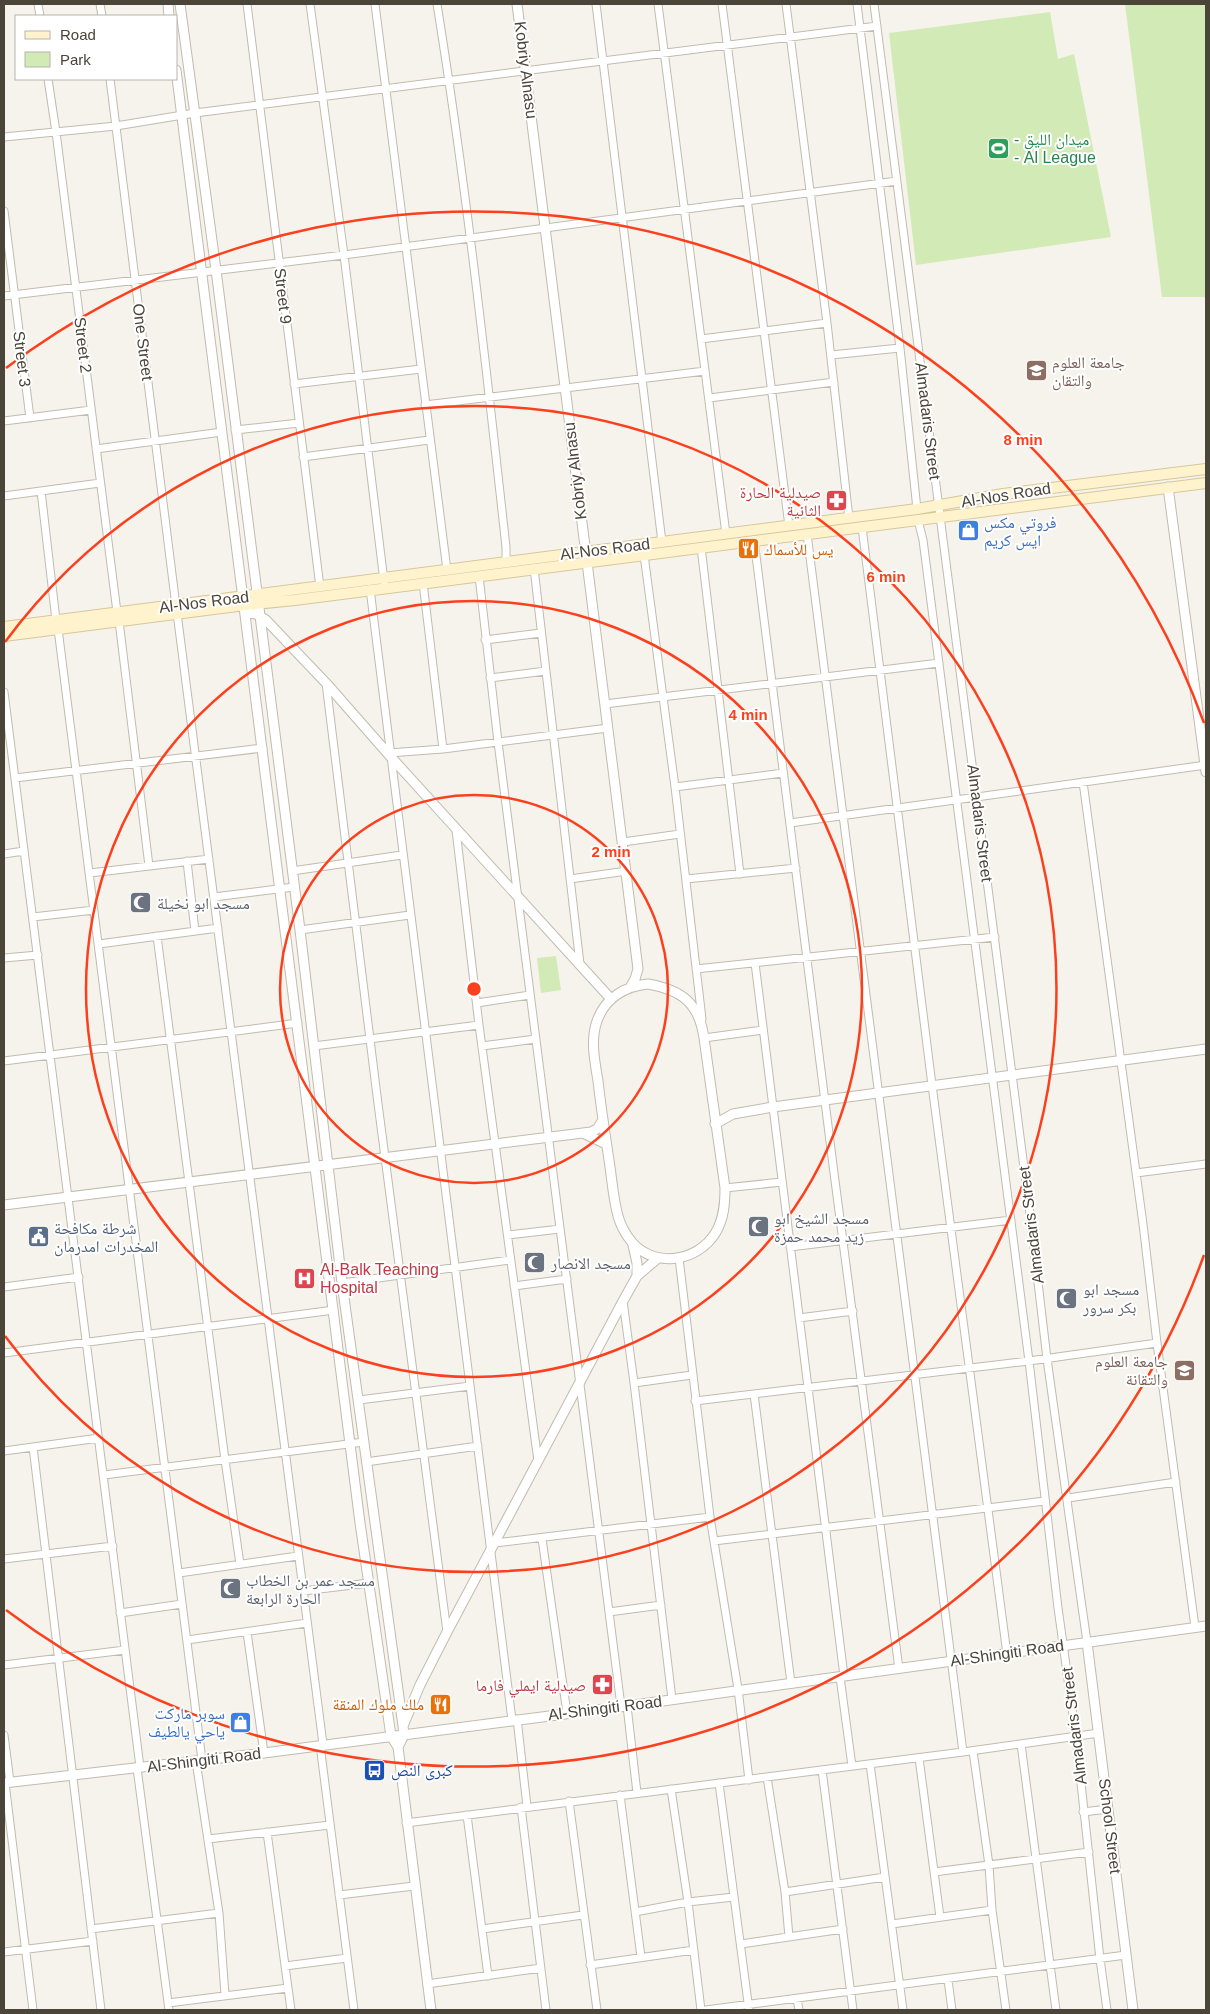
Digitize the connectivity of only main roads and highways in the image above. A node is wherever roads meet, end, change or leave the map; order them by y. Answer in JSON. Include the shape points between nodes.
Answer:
{"nodes":[{"id":1,"x":1206,"y":469,"type":"edge"},
{"id":2,"x":1206,"y":483,"type":"edge"},
{"id":3,"x":586,"y":557,"type":"junction"},
{"id":4,"x":385,"y":583,"type":"junction"},
{"id":5,"x":257,"y":599,"type":"junction"},
{"id":6,"x":57,"y":624,"type":"junction"},
{"id":7,"x":4,"y":627,"type":"edge"},
{"id":8,"x":4,"y":636,"type":"edge"}],
"edges":[{"from":1,"to":3,"type":"main road","name":"Al-Nos Road","via":[[662,542]]},
{"from":2,"to":3,"type":"main road","name":"Al-Nos Road","via":[[644,554]]},
{"from":3,"to":4,"type":"main road","name":"Al-Nos Road","via":[[446,570]]},
{"from":3,"to":4,"type":"main road","name":"Al-Nos Road","via":[[479,576],[424,583]]},
{"from":4,"to":5,"type":"main road","name":"Al-Nos Road","via":[[320,588]]},
{"from":4,"to":5,"type":"main road","name":"Al-Nos Road","via":[[370,590]]},
{"from":5,"to":6,"type":"main road","name":"Al-Nos Road","via":[[245,605],[177,609]]},
{"from":6,"to":7,"type":"main road","name":"Al-Nos Road"},
{"from":6,"to":8,"type":"main road","name":"Al-Nos Road"}]}
